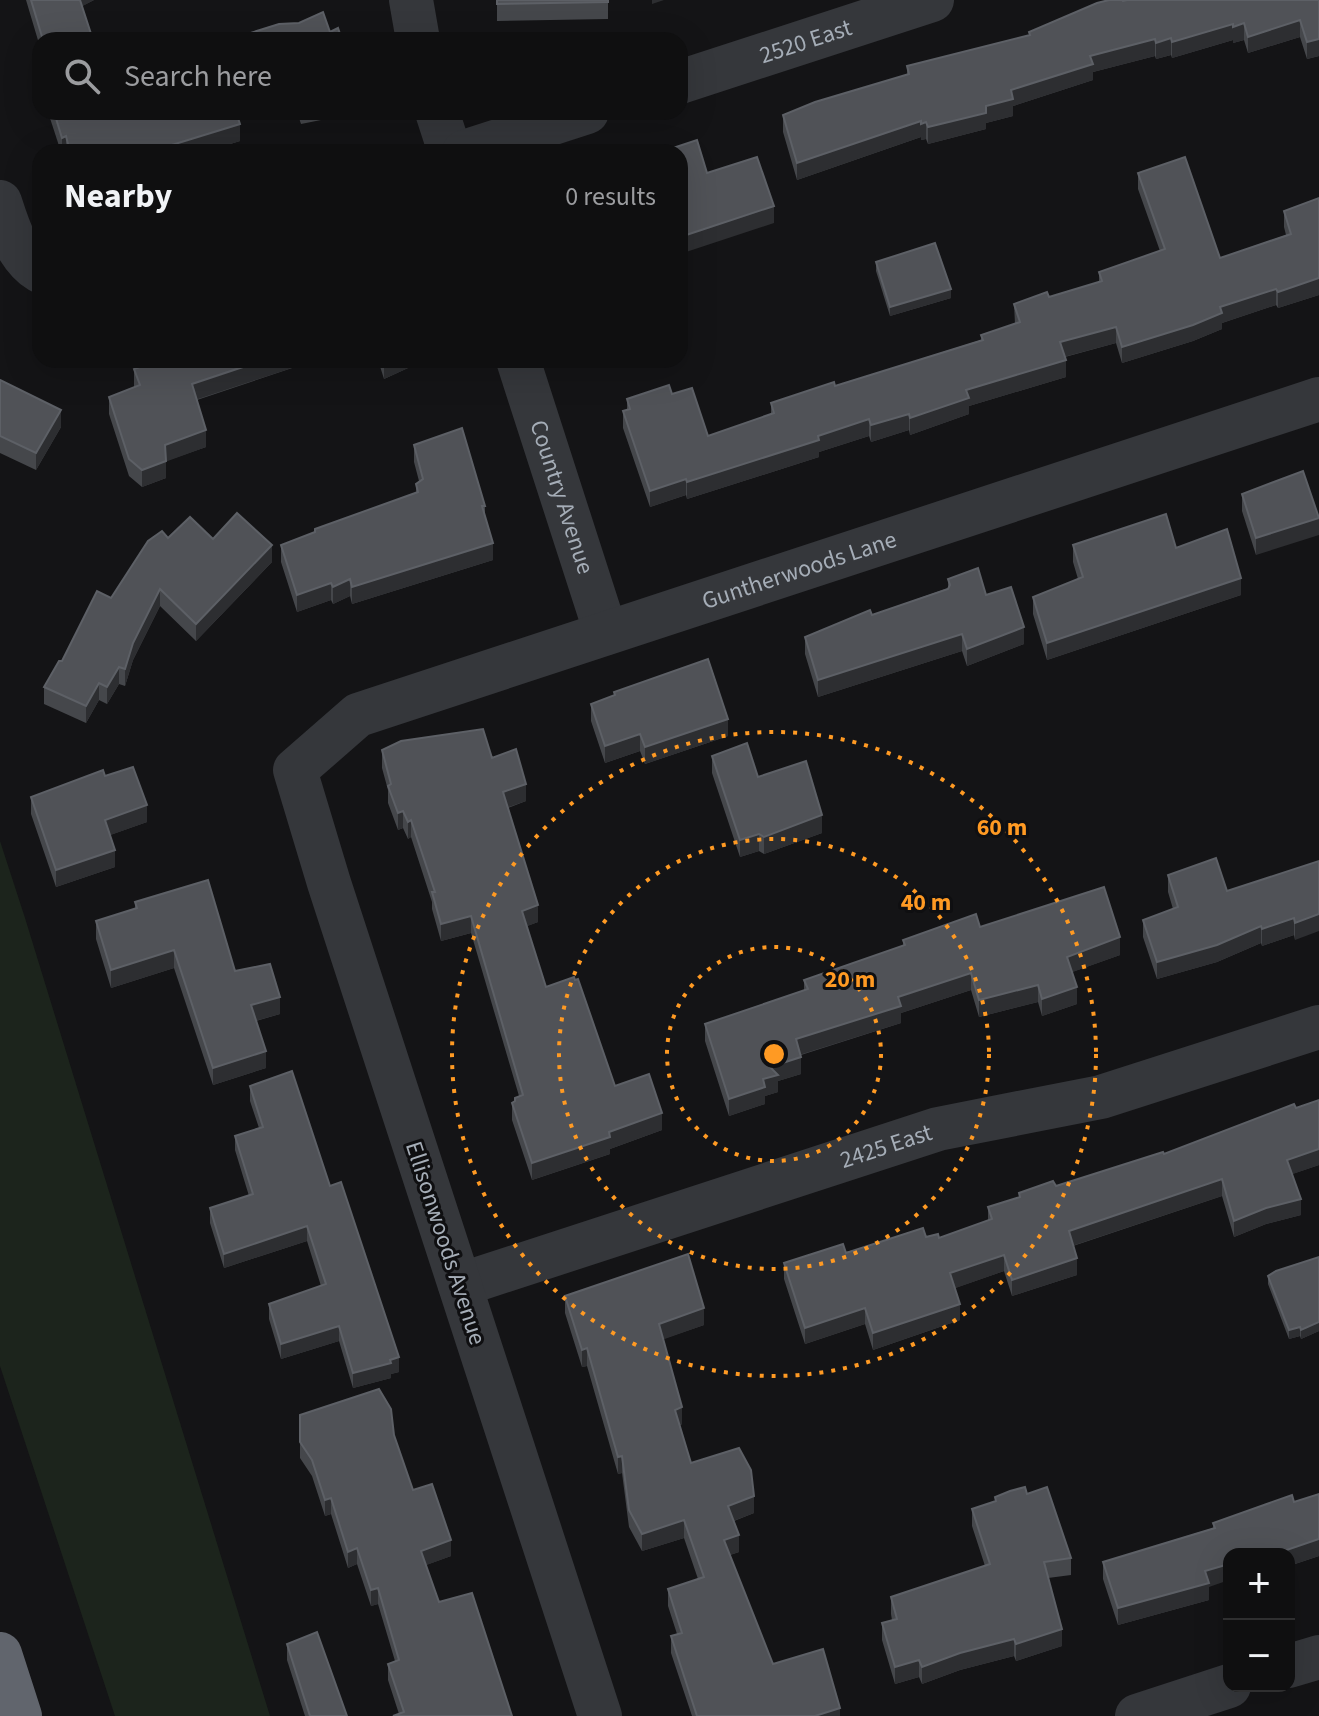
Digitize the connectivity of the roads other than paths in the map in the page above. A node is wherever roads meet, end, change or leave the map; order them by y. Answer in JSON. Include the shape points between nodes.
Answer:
{"nodes":[{"id":1,"x":411,"y":0,"type":"edge"},
{"id":2,"x":932,"y":0,"type":"edge"},
{"id":3,"x":417,"y":32,"type":"edge"},
{"id":4,"x":688,"y":79,"type":"edge"},
{"id":5,"x":440,"y":120,"type":"edge"},
{"id":6,"x":562,"y":120,"type":"edge"},
{"id":7,"x":447,"y":144,"type":"edge"},
{"id":8,"x":489,"y":144,"type":"edge"},
{"id":9,"x":0,"y":202,"type":"edge"},
{"id":10,"x":32,"y":266,"type":"edge"},
{"id":11,"x":521,"y":368,"type":"edge"},
{"id":12,"x":1319,"y":399,"type":"edge"},
{"id":13,"x":606,"y":633,"type":"junction"},
{"id":14,"x":295,"y":770,"type":"joint"},
{"id":15,"x":1319,"y":1027,"type":"edge"},
{"id":16,"x":460,"y":1285,"type":"junction"},
{"id":17,"x":0,"y":1654,"type":"edge"},
{"id":18,"x":1319,"y":1657,"type":"edge"},
{"id":19,"x":1295,"y":1664,"type":"edge"},
{"id":20,"x":1223,"y":1688,"type":"edge"},
{"id":21,"x":20,"y":1716,"type":"edge"},
{"id":22,"x":600,"y":1716,"type":"edge"},
{"id":23,"x":1137,"y":1716,"type":"edge"}],
"edges":[{"from":1,"to":3,"type":"street"},
{"from":2,"to":4,"type":"street","name":"2520 East"},
{"from":5,"to":7,"type":"street"},
{"from":6,"to":8,"type":"street"},
{"from":9,"to":10,"type":"street","via":[[9,230]]},
{"from":11,"to":13,"type":"street","name":"Country Avenue"},
{"from":12,"to":13,"type":"street","name":"Guntherwoods Lane"},
{"from":13,"to":14,"type":"street","name":"Guntherwoods Lane","via":[[358,715]]},
{"from":14,"to":16,"type":"street","name":"Ellisonwoods Avenue"},
{"from":15,"to":16,"type":"street","name":"2425 East","via":[[1101,1097],[938,1129]]},
{"from":16,"to":22,"type":"street","name":"Ellisonwoods Avenue"},
{"from":17,"to":21,"type":"highway"},
{"from":18,"to":19,"type":"street"},
{"from":20,"to":23,"type":"street"}]}
